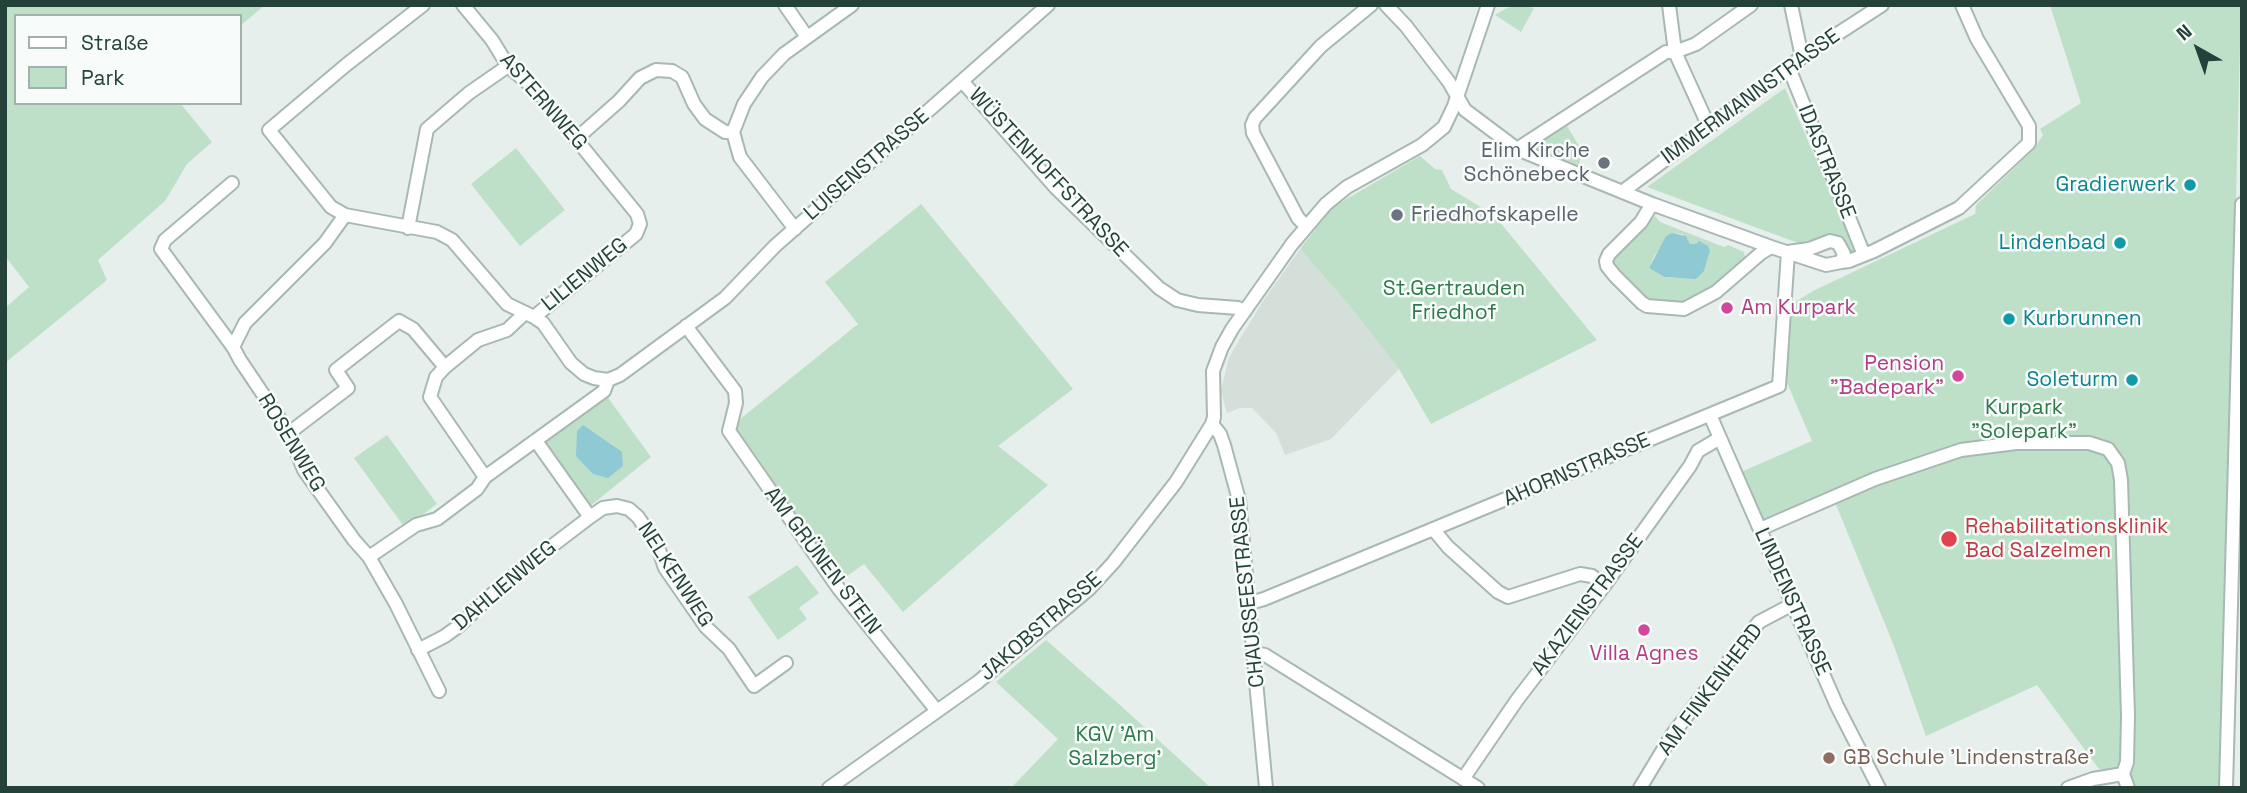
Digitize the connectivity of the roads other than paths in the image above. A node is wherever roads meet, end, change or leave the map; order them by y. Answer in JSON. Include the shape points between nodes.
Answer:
{"nodes":[{"id":1,"x":423,"y":5,"type":"edge"},
{"id":2,"x":463,"y":5,"type":"edge"},
{"id":3,"x":785,"y":5,"type":"edge"},
{"id":4,"x":852,"y":5,"type":"edge"},
{"id":5,"x":1048,"y":5,"type":"edge"},
{"id":6,"x":1371,"y":5,"type":"edge"},
{"id":7,"x":1386,"y":5,"type":"edge"},
{"id":8,"x":1488,"y":5,"type":"edge"},
{"id":9,"x":1669,"y":5,"type":"edge"},
{"id":10,"x":1751,"y":5,"type":"edge"},
{"id":11,"x":1791,"y":5,"type":"edge"},
{"id":12,"x":1882,"y":5,"type":"edge"},
{"id":13,"x":1962,"y":5,"type":"edge"},
{"id":14,"x":807,"y":37,"type":"junction"},
{"id":15,"x":1675,"y":52,"type":"junction"},
{"id":16,"x":1802,"y":57,"type":"junction"},
{"id":17,"x":508,"y":66,"type":"junction"},
{"id":18,"x":1789,"y":68,"type":"junction"},
{"id":19,"x":962,"y":81,"type":"junction"},
{"id":20,"x":1457,"y":96,"type":"junction"},
{"id":21,"x":1709,"y":127,"type":"junction"},
{"id":22,"x":733,"y":132,"type":"junction"},
{"id":23,"x":576,"y":139,"type":"junction"},
{"id":24,"x":1517,"y":149,"type":"junction"},
{"id":25,"x":232,"y":183,"type":"dead end"},
{"id":26,"x":1622,"y":192,"type":"junction"},
{"id":27,"x":1652,"y":204,"type":"junction"},
{"id":28,"x":2242,"y":204,"type":"edge"},
{"id":29,"x":345,"y":215,"type":"junction"},
{"id":30,"x":1306,"y":226,"type":"junction"},
{"id":31,"x":408,"y":228,"type":"junction"},
{"id":32,"x":795,"y":229,"type":"junction"},
{"id":33,"x":636,"y":234,"type":"joint"},
{"id":34,"x":1772,"y":247,"type":"junction"},
{"id":35,"x":1788,"y":252,"type":"junction"},
{"id":36,"x":1864,"y":255,"type":"junction"},
{"id":37,"x":1841,"y":262,"type":"junction"},
{"id":38,"x":1245,"y":311,"type":"junction"},
{"id":39,"x":529,"y":315,"type":"junction"},
{"id":40,"x":686,"y":326,"type":"junction"},
{"id":41,"x":233,"y":347,"type":"junction"},
{"id":42,"x":445,"y":367,"type":"junction"},
{"id":43,"x":608,"y":380,"type":"junction"},
{"id":44,"x":1710,"y":415,"type":"junction"},
{"id":45,"x":1212,"y":425,"type":"junction"},
{"id":46,"x":289,"y":433,"type":"junction"},
{"id":47,"x":1720,"y":438,"type":"junction"},
{"id":48,"x":536,"y":441,"type":"junction"},
{"id":49,"x":485,"y":477,"type":"junction"},
{"id":50,"x":590,"y":517,"type":"junction"},
{"id":51,"x":1760,"y":528,"type":"junction"},
{"id":52,"x":1433,"y":529,"type":"junction"},
{"id":53,"x":369,"y":557,"type":"junction"},
{"id":54,"x":1604,"y":586,"type":"junction"},
{"id":55,"x":1250,"y":603,"type":"junction"},
{"id":56,"x":1793,"y":604,"type":"junction"},
{"id":57,"x":418,"y":650,"type":"junction"},
{"id":58,"x":1255,"y":653,"type":"junction"},
{"id":59,"x":786,"y":663,"type":"dead end"},
{"id":60,"x":439,"y":691,"type":"dead end"},
{"id":61,"x":937,"y":711,"type":"junction"},
{"id":62,"x":2123,"y":774,"type":"junction"},
{"id":63,"x":1463,"y":779,"type":"junction"},
{"id":64,"x":829,"y":788,"type":"edge"},
{"id":65,"x":1266,"y":788,"type":"edge"},
{"id":66,"x":1478,"y":788,"type":"edge"},
{"id":67,"x":1640,"y":788,"type":"edge"},
{"id":68,"x":1879,"y":788,"type":"edge"},
{"id":69,"x":2068,"y":788,"type":"edge"},
{"id":70,"x":2128,"y":788,"type":"edge"},
{"id":71,"x":2226,"y":788,"type":"edge"}],
"edges":[{"from":1,"to":29,"type":"street","via":[[269,130],[331,207]]},
{"from":2,"to":17,"type":"street","name":"ASTERNWEG"},
{"from":3,"to":14,"type":"street"},
{"from":4,"to":14,"type":"street"},
{"from":5,"to":19,"type":"street","name":"LUISENSTRASSE"},
{"from":6,"to":30,"type":"street","via":[[1321,46],[1252,125]]},
{"from":7,"to":20,"type":"street"},
{"from":8,"to":20,"type":"street","name":"CHAUSSEESTRASSE"},
{"from":9,"to":15,"type":"street"},
{"from":10,"to":15,"type":"street","via":[[1696,44]]},
{"from":11,"to":16,"type":"street"},
{"from":12,"to":16,"type":"street","name":"IMMERMANNSTRASSE"},
{"from":13,"to":36,"type":"street","via":[[2029,126],[2029,143],[1959,208]]},
{"from":14,"to":22,"type":"street","via":[[762,77]]},
{"from":15,"to":21,"type":"street"},
{"from":15,"to":24,"type":"street","via":[[1665,52]]},
{"from":16,"to":18,"type":"street","name":"IMMERMANNSTRASSE"},
{"from":17,"to":23,"type":"street","name":"ASTERNWEG","via":[[537,91]]},
{"from":17,"to":31,"type":"street","via":[[427,129]]},
{"from":18,"to":21,"type":"street","name":"IMMERMANNSTRASSE"},
{"from":18,"to":36,"type":"street","name":"IDASTRASSE"},
{"from":19,"to":32,"type":"street","name":"LUISENSTRASSE"},
{"from":19,"to":38,"type":"street","name":"WÜSTENHOFFSTRASSE","via":[[1066,198],[1149,279],[1177,300]]},
{"from":20,"to":24,"type":"street","via":[[1465,110]]},
{"from":20,"to":30,"type":"street","name":"CHAUSSEESTRASSE","via":[[1446,124],[1436,135],[1347,187]]},
{"from":21,"to":26,"type":"street","name":"IMMERMANNSTRASSE"},
{"from":22,"to":23,"type":"street","via":[[725,132],[705,118],[682,76],[656,70],[640,78]]},
{"from":22,"to":32,"type":"street","via":[[740,157]]},
{"from":23,"to":33,"type":"street","name":"ASTERNWEG","via":[[637,215]]},
{"from":24,"to":26,"type":"street"},
{"from":25,"to":41,"type":"street","name":"ROSENWEG","via":[[165,240],[161,250]]},
{"from":26,"to":27,"type":"street"},
{"from":27,"to":34,"type":"street"},
{"from":27,"to":34,"type":"street","via":[[1606,261],[1647,306],[1684,309],[1716,292]]},
{"from":28,"to":71,"type":"street"},
{"from":29,"to":31,"type":"street"},
{"from":29,"to":41,"type":"street","via":[[325,243],[245,323]]},
{"from":30,"to":38,"type":"street","name":"CHAUSSEESTRASSE"},
{"from":31,"to":39,"type":"street","via":[[437,232],[452,240],[506,304]]},
{"from":32,"to":40,"type":"street","name":"LUISENSTRASSE","via":[[725,298]]},
{"from":33,"to":39,"type":"street","name":"LILIENWEG"},
{"from":34,"to":35,"type":"street"},
{"from":35,"to":37,"type":"street","via":[[1826,265]]},
{"from":35,"to":37,"type":"street","via":[[1835,242],[1844,250]]},
{"from":35,"to":44,"type":"street","name":"AHORNSTRASSE","via":[[1779,386]]},
{"from":36,"to":37,"type":"street"},
{"from":38,"to":45,"type":"street","name":"CHAUSSEESTRASSE","via":[[1216,359]]},
{"from":39,"to":42,"type":"street","name":"LILIENWEG","via":[[507,330],[478,340]]},
{"from":39,"to":43,"type":"street","via":[[543,323],[584,374]]},
{"from":40,"to":43,"type":"street","name":"LUISENSTRASSE"},
{"from":40,"to":61,"type":"street","name":"AM GRÜNEN STEIN","via":[[735,391],[729,431],[839,589]]},
{"from":41,"to":46,"type":"street","name":"ROSENWEG"},
{"from":42,"to":46,"type":"street","via":[[413,329],[399,321],[336,370],[348,388]]},
{"from":42,"to":49,"type":"street","via":[[436,377],[430,397]]},
{"from":43,"to":48,"type":"street","name":"LUISENSTRASSE","via":[[604,391]]},
{"from":44,"to":47,"type":"street","name":"LINDENSTRASSE"},
{"from":44,"to":52,"type":"street","name":"AHORNSTRASSE"},
{"from":45,"to":55,"type":"street","name":"CHAUSSEESTRASSE","via":[[1220,434],[1237,486]]},
{"from":45,"to":61,"type":"street","name":"JAKOBSTRASSE","via":[[1160,504],[1102,576],[1027,642]]},
{"from":46,"to":53,"type":"street","name":"ROSENWEG","via":[[304,470]]},
{"from":47,"to":51,"type":"street","name":"LINDENSTRASSE"},
{"from":47,"to":54,"type":"street","name":"AKAZIENSTRASSE","via":[[1698,452]]},
{"from":48,"to":49,"type":"street","name":"LUISENSTRASSE"},
{"from":48,"to":50,"type":"street"},
{"from":49,"to":53,"type":"street","name":"LUISENSTRASSE","via":[[477,489],[437,519],[416,525]]},
{"from":50,"to":57,"type":"street","name":"DAHLIENWEG","via":[[506,581],[460,625]]},
{"from":50,"to":59,"type":"street","name":"NELKENWEG","via":[[617,506],[638,517],[658,547],[665,568],[754,685]]},
{"from":51,"to":56,"type":"street","name":"LINDENSTRASSE"},
{"from":51,"to":62,"type":"street","via":[[1848,489],[1961,450],[1994,444],[2089,443],[2108,449],[2118,463],[2121,480],[2128,716]]},
{"from":52,"to":54,"type":"street","via":[[1508,597],[1580,574],[1592,576]]},
{"from":52,"to":55,"type":"street","name":"AHORNSTRASSE"},
{"from":53,"to":57,"type":"street","name":"ROSENWEG"},
{"from":54,"to":63,"type":"street","name":"AKAZIENSTRASSE"},
{"from":55,"to":58,"type":"street","name":"CHAUSSEESTRASSE"},
{"from":56,"to":67,"type":"street","name":"AM FINKENHERD","via":[[1759,622],[1672,735]]},
{"from":56,"to":68,"type":"street","name":"LINDENSTRASSE"},
{"from":57,"to":60,"type":"street","name":"ROSENWEG"},
{"from":58,"to":63,"type":"street"},
{"from":58,"to":65,"type":"street","name":"CHAUSSEESTRASSE"},
{"from":61,"to":64,"type":"street","name":"JAKOBSTRASSE"},
{"from":62,"to":69,"type":"street"},
{"from":62,"to":70,"type":"street"},
{"from":63,"to":66,"type":"street"}]}
